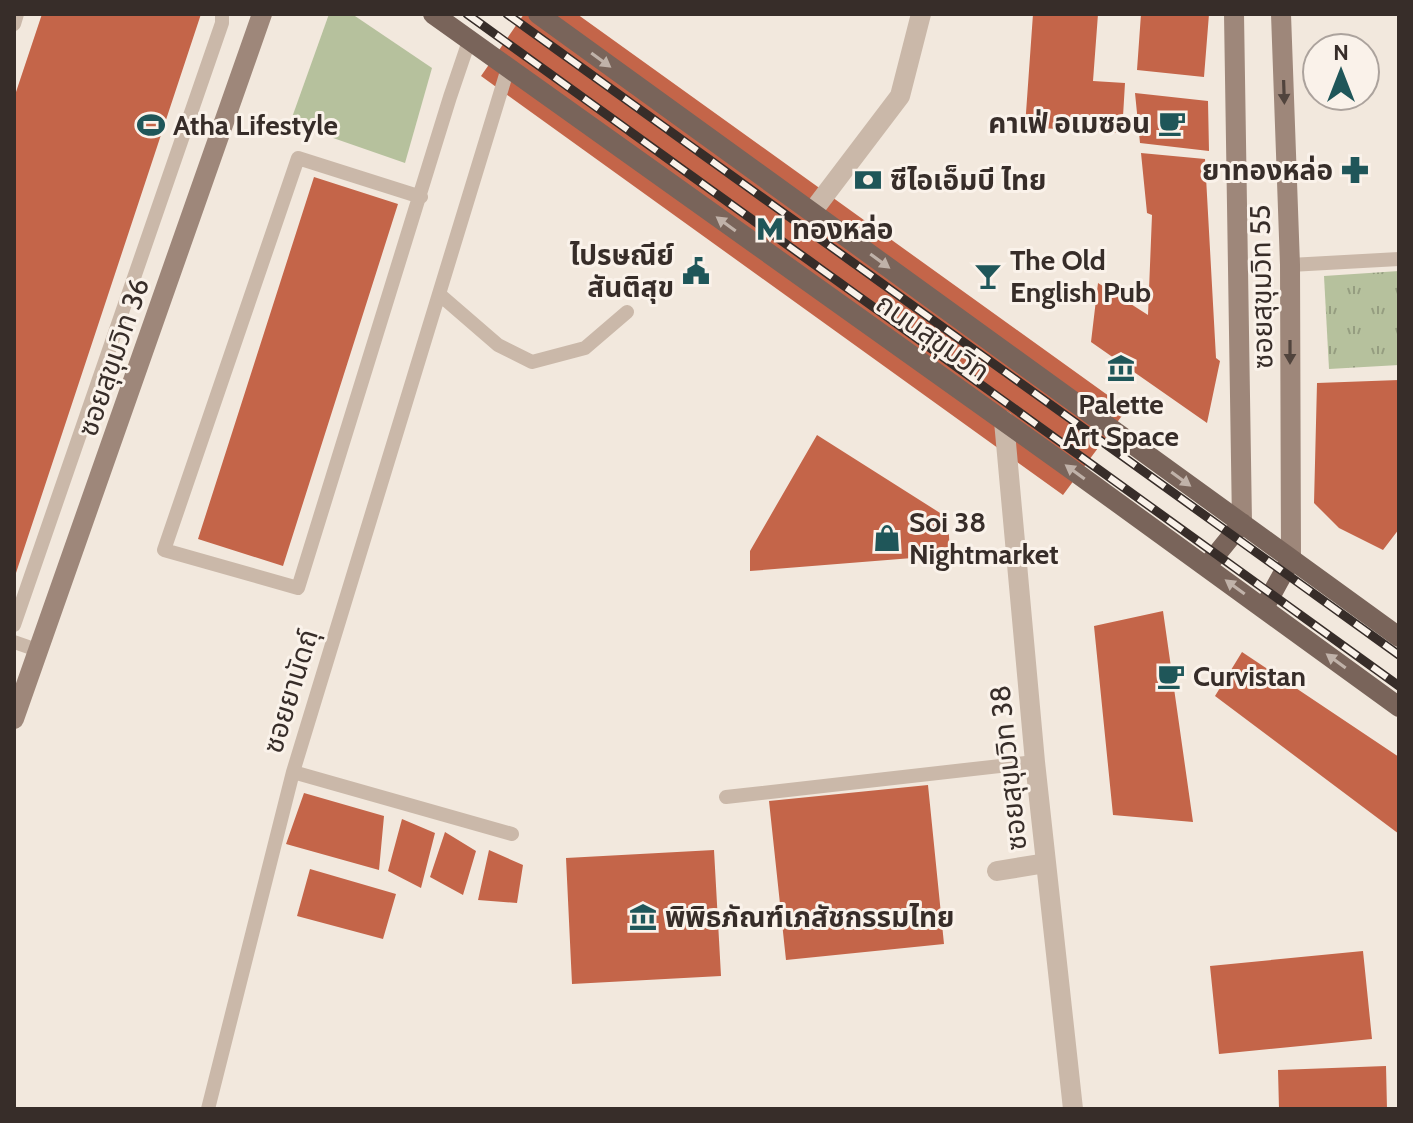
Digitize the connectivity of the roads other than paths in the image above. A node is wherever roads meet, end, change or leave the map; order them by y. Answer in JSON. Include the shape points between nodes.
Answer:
{"nodes":[{"id":1,"x":17,"y":14,"type":"edge"},
{"id":2,"x":222,"y":14,"type":"edge"},
{"id":3,"x":262,"y":14,"type":"edge"},
{"id":4,"x":433,"y":14,"type":"edge"},
{"id":5,"x":538,"y":14,"type":"edge"},
{"id":6,"x":921,"y":14,"type":"edge"},
{"id":7,"x":1234,"y":14,"type":"edge"},
{"id":8,"x":1281,"y":14,"type":"edge"},
{"id":9,"x":14,"y":24,"type":"edge"},
{"id":10,"x":469,"y":41,"type":"junction"},
{"id":11,"x":508,"y":68,"type":"junction"},
{"id":12,"x":421,"y":197,"type":"junction"},
{"id":13,"x":812,"y":212,"type":"junction"},
{"id":14,"x":1399,"y":259,"type":"edge"},
{"id":15,"x":1290,"y":265,"type":"junction"},
{"id":16,"x":439,"y":294,"type":"junction"},
{"id":17,"x":627,"y":312,"type":"dead end"},
{"id":18,"x":1004,"y":421,"type":"junction"},
{"id":19,"x":1242,"y":523,"type":"junction"},
{"id":20,"x":1291,"y":559,"type":"junction"},
{"id":21,"x":1207,"y":566,"type":"junction"},
{"id":22,"x":1264,"y":608,"type":"junction"},
{"id":23,"x":14,"y":625,"type":"edge"},
{"id":24,"x":1399,"y":637,"type":"edge"},
{"id":25,"x":14,"y":642,"type":"edge"},
{"id":26,"x":40,"y":651,"type":"junction"},
{"id":27,"x":1399,"y":707,"type":"edge"},
{"id":28,"x":14,"y":719,"type":"edge"},
{"id":29,"x":1035,"y":762,"type":"junction"},
{"id":30,"x":293,"y":772,"type":"junction"},
{"id":31,"x":726,"y":797,"type":"dead end"},
{"id":32,"x":512,"y":834,"type":"dead end"},
{"id":33,"x":1046,"y":863,"type":"junction"},
{"id":34,"x":997,"y":871,"type":"dead end"},
{"id":35,"x":208,"y":1109,"type":"edge"},
{"id":36,"x":1073,"y":1109,"type":"edge"}],
"edges":[{"from":1,"to":9,"type":"lane"},
{"from":2,"to":23,"type":"lane"},
{"from":3,"to":26,"type":"main road","name":"ซอยสุขุมวิท 36"},
{"from":4,"to":10,"type":"main road","name":"ถนนสุขุมวิท"},
{"from":5,"to":13,"type":"main road","name":"ถนนสุขุมวิท","one_way":true},
{"from":6,"to":13,"type":"street","via":[[900,96]]},
{"from":7,"to":19,"type":"main road","name":"ซอยสุขุมวิท 55"},
{"from":8,"to":15,"type":"main road","name":"ซอยสุขุมวิท 55","one_way":true},
{"from":10,"to":11,"type":"main road","name":"ถนนสุขุมวิท"},
{"from":10,"to":12,"type":"lane"},
{"from":11,"to":16,"type":"lane","name":"ซอยยานัดถุ์"},
{"from":18,"to":11,"type":"main road","name":"ถนนสุขุมวิท","one_way":true},
{"from":12,"to":12,"type":"lane","via":[[298,588],[164,550],[298,158]]},
{"from":13,"to":19,"type":"main road","name":"ถนนสุขุมวิท","one_way":true},
{"from":14,"to":15,"type":"lane"},
{"from":15,"to":20,"type":"main road","name":"ซอยสุขุมวิท 55","one_way":true},
{"from":16,"to":17,"type":"lane","via":[[498,345],[532,362],[585,348]]},
{"from":16,"to":30,"type":"lane","name":"ซอยยานัดถุ์"},
{"from":21,"to":18,"type":"main road","name":"ถนนสุขุมวิท","one_way":true},
{"from":18,"to":29,"type":"street","name":"ซอยสุขุมวิท 38"},
{"from":19,"to":20,"type":"main road","name":"ถนนสุขุมวิท"},
{"from":19,"to":21,"type":"main road"},
{"from":20,"to":22,"type":"main road"},
{"from":20,"to":24,"type":"main road","name":"ถนนสุขุมวิท"},
{"from":22,"to":21,"type":"main road","name":"ถนนสุขุมวิท","one_way":true},
{"from":27,"to":22,"type":"main road","name":"ถนนสุขุมวิท","one_way":true},
{"from":25,"to":26,"type":"lane"},
{"from":26,"to":28,"type":"main road","name":"ซอยสุขุมวิท 36"},
{"from":29,"to":31,"type":"lane"},
{"from":29,"to":33,"type":"street","name":"ซอยสุขุมวิท 38"},
{"from":30,"to":32,"type":"lane"},
{"from":30,"to":35,"type":"lane","name":"ซอยยานัดถุ์"},
{"from":33,"to":34,"type":"street"},
{"from":33,"to":36,"type":"street","name":"ซอยสุขุมวิท 38"}]}
